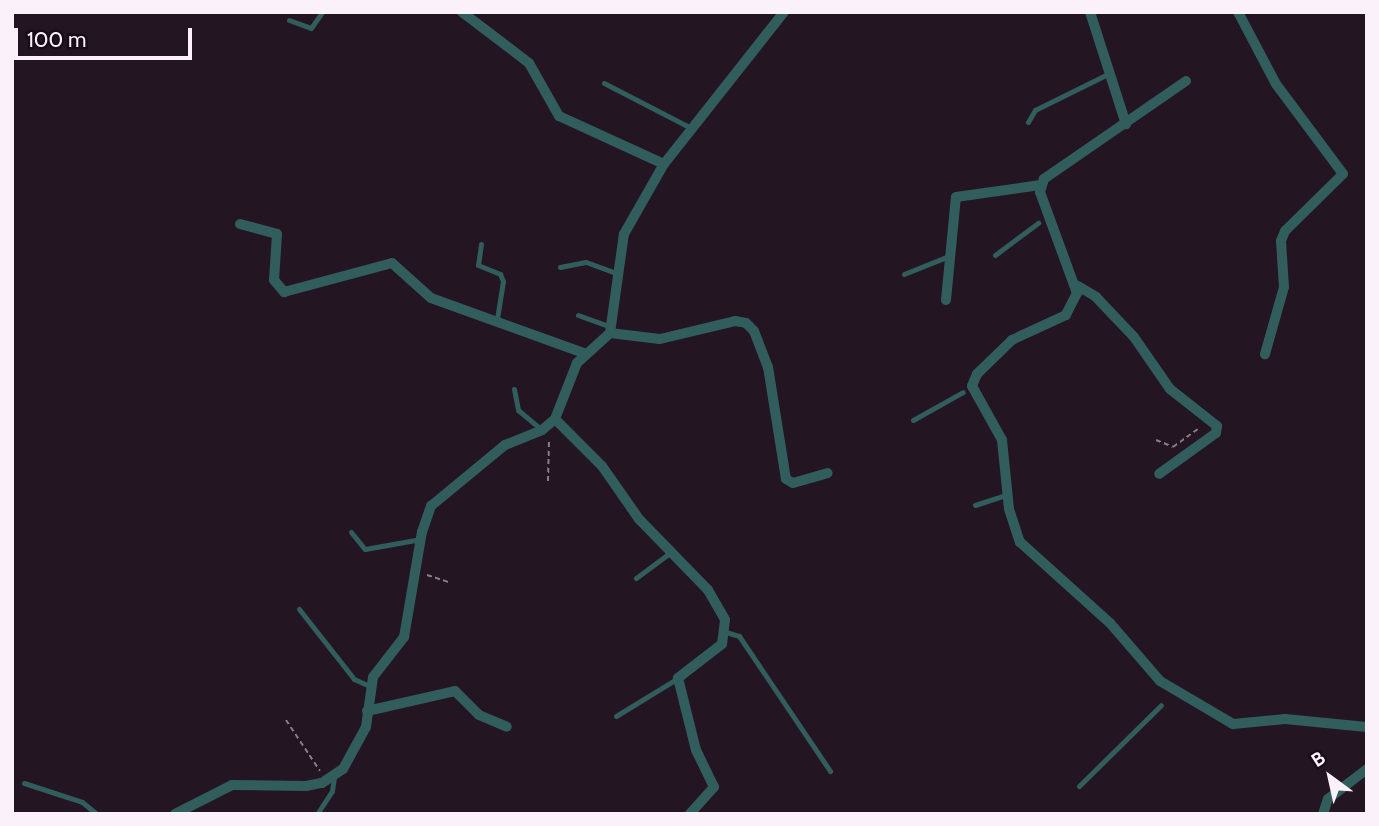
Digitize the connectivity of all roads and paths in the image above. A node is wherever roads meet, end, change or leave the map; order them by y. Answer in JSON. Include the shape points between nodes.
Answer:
{"nodes":[{"id":1,"x":322,"y":12,"type":"edge"},
{"id":2,"x":463,"y":12,"type":"edge"},
{"id":3,"x":784,"y":12,"type":"edge"},
{"id":4,"x":1090,"y":12,"type":"edge"},
{"id":5,"x":1238,"y":12,"type":"edge"},
{"id":6,"x":289,"y":20,"type":"dead end"},
{"id":7,"x":1110,"y":73,"type":"junction"},
{"id":8,"x":1186,"y":81,"type":"dead end"},
{"id":9,"x":604,"y":83,"type":"dead end"},
{"id":10,"x":1028,"y":122,"type":"dead end"},
{"id":11,"x":1126,"y":124,"type":"junction"},
{"id":12,"x":691,"y":128,"type":"junction"},
{"id":13,"x":664,"y":164,"type":"junction"},
{"id":14,"x":1040,"y":186,"type":"junction"},
{"id":15,"x":1038,"y":223,"type":"dead end"},
{"id":16,"x":240,"y":224,"type":"dead end"},
{"id":17,"x":481,"y":244,"type":"dead end"},
{"id":18,"x":995,"y":255,"type":"dead end"},
{"id":19,"x":949,"y":256,"type":"junction"},
{"id":20,"x":560,"y":267,"type":"dead end"},
{"id":21,"x":617,"y":273,"type":"junction"},
{"id":22,"x":904,"y":274,"type":"dead end"},
{"id":23,"x":1077,"y":286,"type":"junction"},
{"id":24,"x":946,"y":300,"type":"dead end"},
{"id":25,"x":578,"y":315,"type":"dead end"},
{"id":26,"x":497,"y":320,"type":"junction"},
{"id":27,"x":611,"y":330,"type":"junction"},
{"id":28,"x":584,"y":353,"type":"junction"},
{"id":29,"x":1265,"y":354,"type":"dead end"},
{"id":30,"x":514,"y":389,"type":"dead end"},
{"id":31,"x":968,"y":389,"type":"junction"},
{"id":32,"x":913,"y":420,"type":"dead end"},
{"id":33,"x":1210,"y":420,"type":"junction"},
{"id":34,"x":549,"y":425,"type":"junction"},
{"id":35,"x":1156,"y":440,"type":"dead end"},
{"id":36,"x":828,"y":473,"type":"dead end"},
{"id":37,"x":1159,"y":474,"type":"dead end"},
{"id":38,"x":548,"y":481,"type":"dead end"},
{"id":39,"x":1008,"y":494,"type":"junction"},
{"id":40,"x":975,"y":505,"type":"dead end"},
{"id":41,"x":351,"y":532,"type":"dead end"},
{"id":42,"x":421,"y":539,"type":"junction"},
{"id":43,"x":671,"y":552,"type":"junction"},
{"id":44,"x":417,"y":571,"type":"junction"},
{"id":45,"x":636,"y":578,"type":"dead end"},
{"id":46,"x":449,"y":582,"type":"dead end"},
{"id":47,"x":299,"y":609,"type":"dead end"},
{"id":48,"x":726,"y":632,"type":"junction"},
{"id":49,"x":678,"y":678,"type":"junction"},
{"id":50,"x":370,"y":686,"type":"junction"},
{"id":51,"x":1175,"y":691,"type":"junction"},
{"id":52,"x":1167,"y":699,"type":"dead end"},
{"id":53,"x":1161,"y":705,"type":"dead end"},
{"id":54,"x":367,"y":711,"type":"junction"},
{"id":55,"x":616,"y":716,"type":"dead end"},
{"id":56,"x":286,"y":720,"type":"dead end"},
{"id":57,"x":507,"y":727,"type":"dead end"},
{"id":58,"x":1367,"y":727,"type":"edge"},
{"id":59,"x":1367,"y":769,"type":"edge"},
{"id":60,"x":830,"y":771,"type":"dead end"},
{"id":61,"x":330,"y":779,"type":"junction"},
{"id":62,"x":24,"y":783,"type":"dead end"},
{"id":63,"x":1079,"y":786,"type":"dead end"},
{"id":64,"x":97,"y":814,"type":"edge"},
{"id":65,"x":175,"y":814,"type":"edge"},
{"id":66,"x":317,"y":814,"type":"edge"},
{"id":67,"x":690,"y":814,"type":"edge"},
{"id":68,"x":1323,"y":814,"type":"edge"}],
"edges":[{"from":1,"to":6,"type":"lane","via":[[307,29]]},
{"from":2,"to":13,"type":"street","via":[[520,53],[537,74],[551,106],[570,124]]},
{"from":3,"to":12,"type":"street"},
{"from":4,"to":7,"type":"street"},
{"from":5,"to":29,"type":"street","via":[[1276,84],[1343,174],[1285,230],[1281,241],[1284,287]]},
{"from":7,"to":10,"type":"lane","via":[[1035,110]]},
{"from":7,"to":11,"type":"street"},
{"from":8,"to":11,"type":"street"},
{"from":9,"to":12,"type":"lane"},
{"from":11,"to":14,"type":"street"},
{"from":12,"to":13,"type":"street"},
{"from":13,"to":21,"type":"street","via":[[624,234]]},
{"from":14,"to":19,"type":"street","via":[[956,197]]},
{"from":14,"to":23,"type":"street","via":[[1046,217]]},
{"from":15,"to":18,"type":"lane"},
{"from":16,"to":26,"type":"street","via":[[277,234],[274,280],[284,292],[393,263],[431,298]]},
{"from":17,"to":26,"type":"lane","via":[[478,265],[500,274],[503,281]]},
{"from":19,"to":22,"type":"lane"},
{"from":19,"to":24,"type":"street"},
{"from":20,"to":21,"type":"lane","via":[[586,262]]},
{"from":21,"to":27,"type":"street"},
{"from":23,"to":31,"type":"street","via":[[1066,315],[1012,340]]},
{"from":23,"to":33,"type":"street","via":[[1087,289],[1127,329],[1170,389]]},
{"from":25,"to":27,"type":"lane"},
{"from":26,"to":28,"type":"street"},
{"from":27,"to":28,"type":"street"},
{"from":27,"to":36,"type":"street","via":[[660,339],[735,321],[746,323],[754,331],[768,367],[786,479],[793,483]]},
{"from":28,"to":34,"type":"street"},
{"from":30,"to":34,"type":"lane","via":[[518,410]]},
{"from":31,"to":32,"type":"lane"},
{"from":31,"to":39,"type":"street","via":[[1002,440]]},
{"from":33,"to":35,"type":"path","via":[[1173,447]]},
{"from":33,"to":37,"type":"street","via":[[1217,426],[1216,433]]},
{"from":34,"to":38,"type":"path"},
{"from":34,"to":42,"type":"street","via":[[505,445],[440,496],[425,519]]},
{"from":34,"to":43,"type":"street","via":[[602,466],[639,519]]},
{"from":39,"to":40,"type":"lane"},
{"from":39,"to":51,"type":"street","via":[[1013,529],[1029,554],[1110,623],[1152,673]]},
{"from":41,"to":42,"type":"lane","via":[[365,550]]},
{"from":42,"to":44,"type":"street"},
{"from":43,"to":45,"type":"lane"},
{"from":43,"to":48,"type":"street","via":[[715,599]]},
{"from":44,"to":46,"type":"path"},
{"from":44,"to":50,"type":"street","via":[[404,637],[378,668]]},
{"from":47,"to":50,"type":"lane","via":[[354,678]]},
{"from":48,"to":49,"type":"street","via":[[715,652]]},
{"from":48,"to":60,"type":"lane","via":[[739,636]]},
{"from":49,"to":55,"type":"lane"},
{"from":49,"to":67,"type":"street","via":[[696,750],[714,787]]},
{"from":50,"to":54,"type":"street"},
{"from":51,"to":52,"type":"lane"},
{"from":51,"to":58,"type":"street","via":[[1233,724],[1285,719]]},
{"from":53,"to":63,"type":"lane"},
{"from":54,"to":57,"type":"street","via":[[455,691],[479,715]]},
{"from":54,"to":61,"type":"street","via":[[362,736]]},
{"from":56,"to":61,"type":"path"},
{"from":59,"to":68,"type":"street","via":[[1328,799]]},
{"from":61,"to":65,"type":"street","via":[[306,786],[232,785]]},
{"from":61,"to":66,"type":"lane","via":[[332,790]]},
{"from":62,"to":64,"type":"lane","via":[[82,802]]}]}
